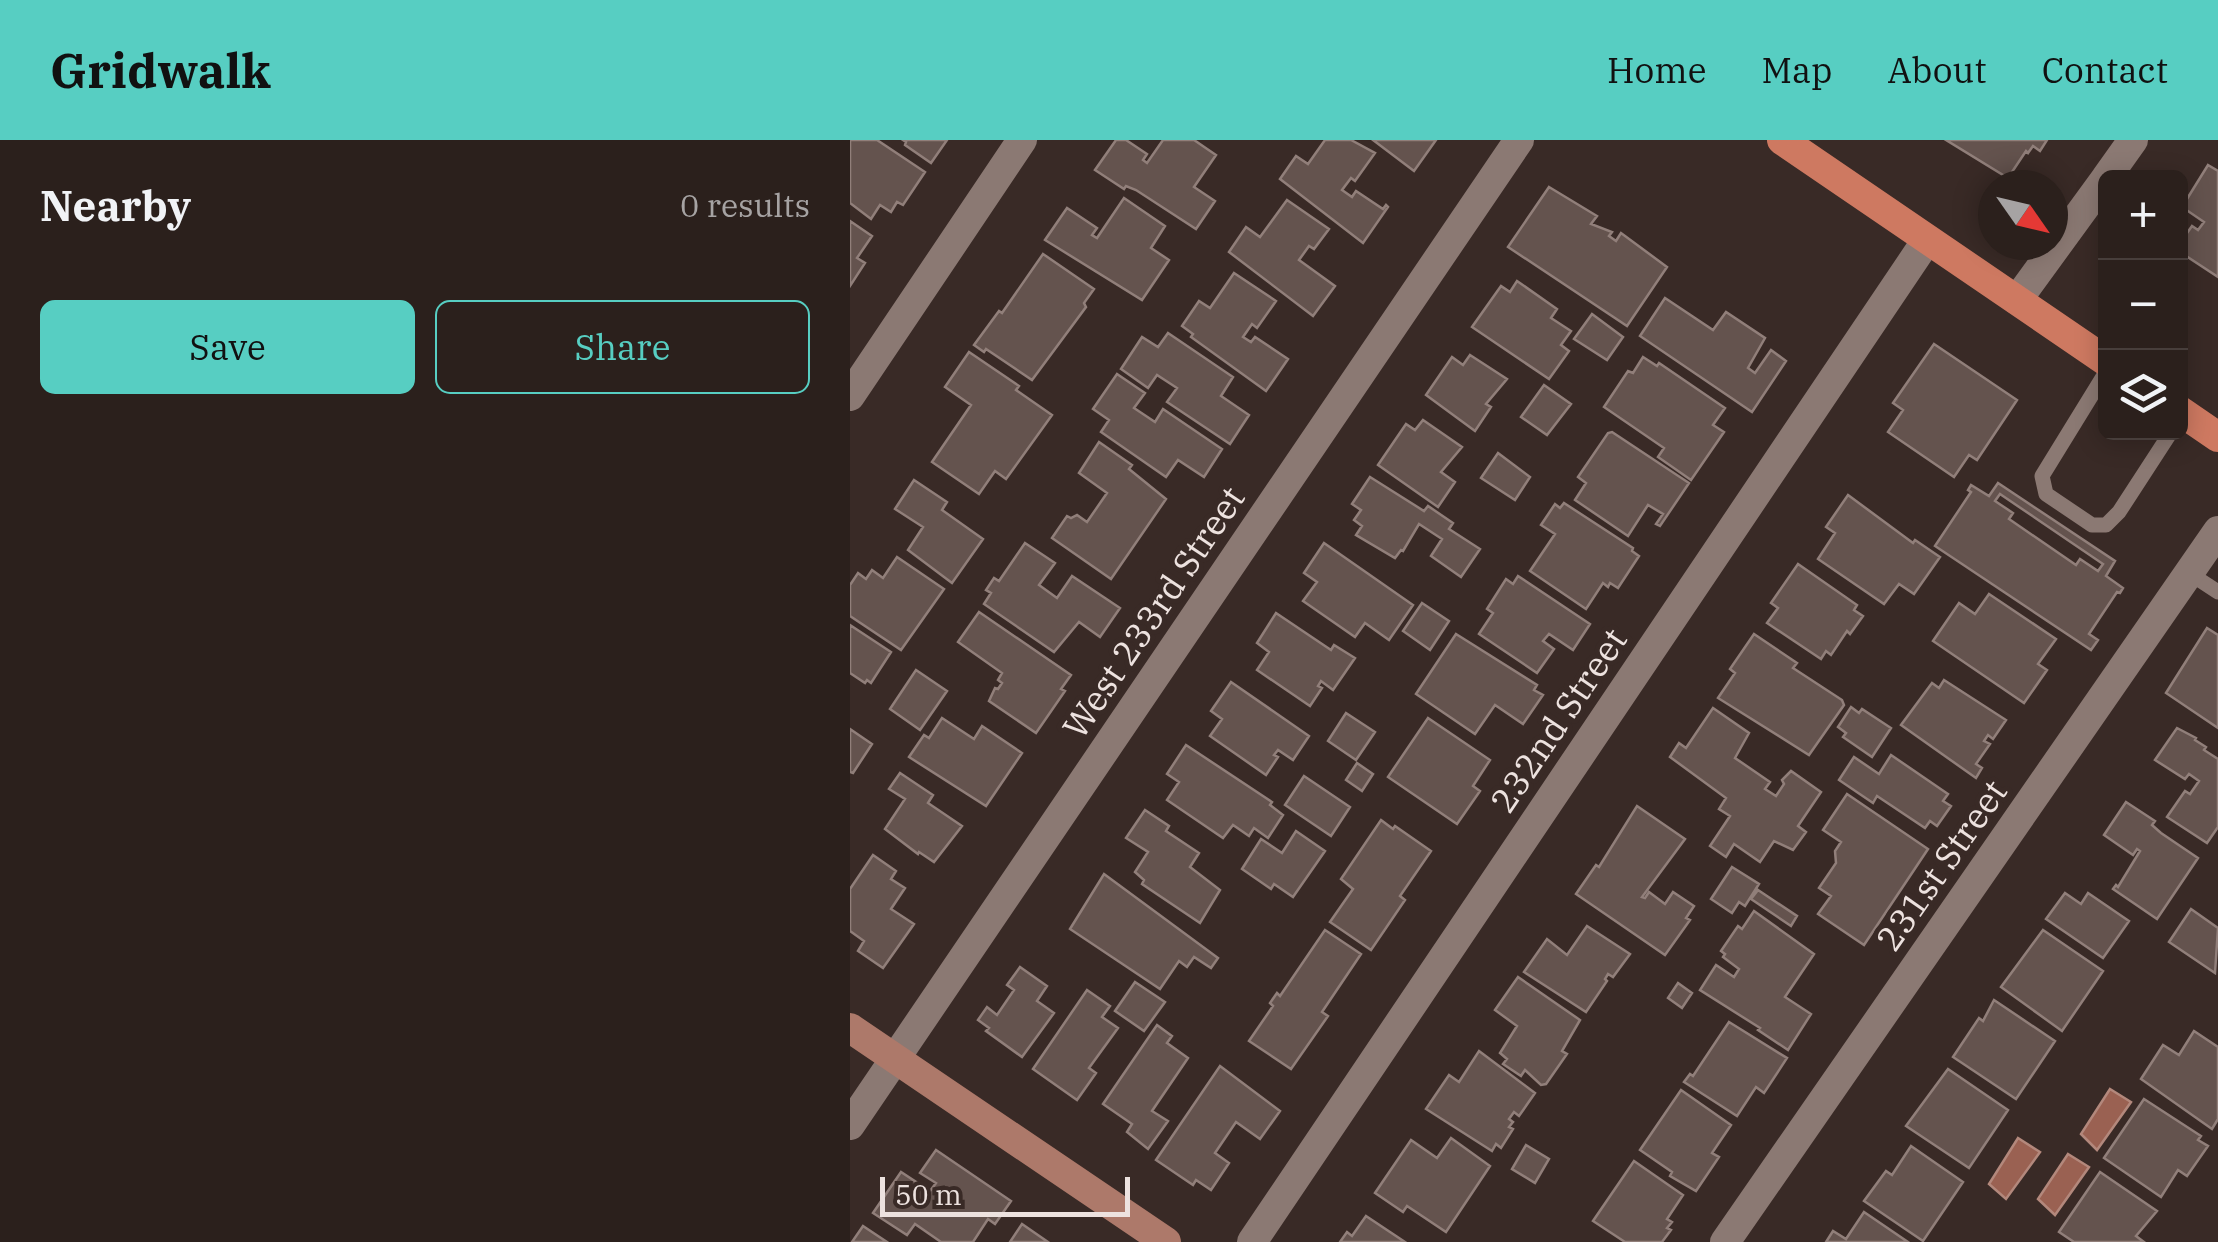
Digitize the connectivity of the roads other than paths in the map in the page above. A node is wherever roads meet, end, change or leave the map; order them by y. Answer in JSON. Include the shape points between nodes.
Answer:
{"nodes":[{"id":1,"x":1022,"y":140,"type":"edge"},
{"id":2,"x":1518,"y":140,"type":"edge"},
{"id":3,"x":1782,"y":140,"type":"edge"},
{"id":4,"x":2133,"y":140,"type":"edge"},
{"id":5,"x":2112,"y":170,"type":"edge"},
{"id":6,"x":2098,"y":189,"type":"edge"},
{"id":7,"x":1927,"y":240,"type":"junction"},
{"id":8,"x":2016,"y":300,"type":"junction"},
{"id":9,"x":2098,"y":356,"type":"edge"},
{"id":10,"x":2098,"y":385,"type":"edge"},
{"id":11,"x":850,"y":396,"type":"edge"},
{"id":12,"x":2188,"y":423,"type":"edge"},
{"id":13,"x":2218,"y":437,"type":"edge"},
{"id":14,"x":2165,"y":440,"type":"edge"},
{"id":15,"x":2218,"y":531,"type":"edge"},
{"id":16,"x":2189,"y":573,"type":"junction"},
{"id":17,"x":2218,"y":592,"type":"edge"},
{"id":18,"x":850,"y":1028,"type":"edge"},
{"id":19,"x":895,"y":1058,"type":"junction"},
{"id":20,"x":850,"y":1125,"type":"edge"},
{"id":21,"x":1166,"y":1242,"type":"edge"},
{"id":22,"x":1252,"y":1242,"type":"edge"},
{"id":23,"x":1725,"y":1242,"type":"edge"}],
"edges":[{"from":1,"to":11,"type":"street"},
{"from":2,"to":19,"type":"street","name":"West 233rd Street"},
{"from":3,"to":7,"type":"main road"},
{"from":4,"to":5,"type":"street"},
{"from":6,"to":8,"type":"street"},
{"from":7,"to":8,"type":"main road"},
{"from":7,"to":22,"type":"street","name":"232nd Street"},
{"from":8,"to":9,"type":"main road"},
{"from":10,"to":14,"type":"lane","via":[[2042,476],[2046,494],[2092,525],[2106,525]]},
{"from":12,"to":13,"type":"main road"},
{"from":15,"to":16,"type":"street","name":"231st Street"},
{"from":16,"to":17,"type":"lane"},
{"from":16,"to":23,"type":"street","name":"231st Street"},
{"from":18,"to":19,"type":"street"},
{"from":19,"to":20,"type":"street","name":"West 233rd Street"},
{"from":19,"to":21,"type":"street"}]}
